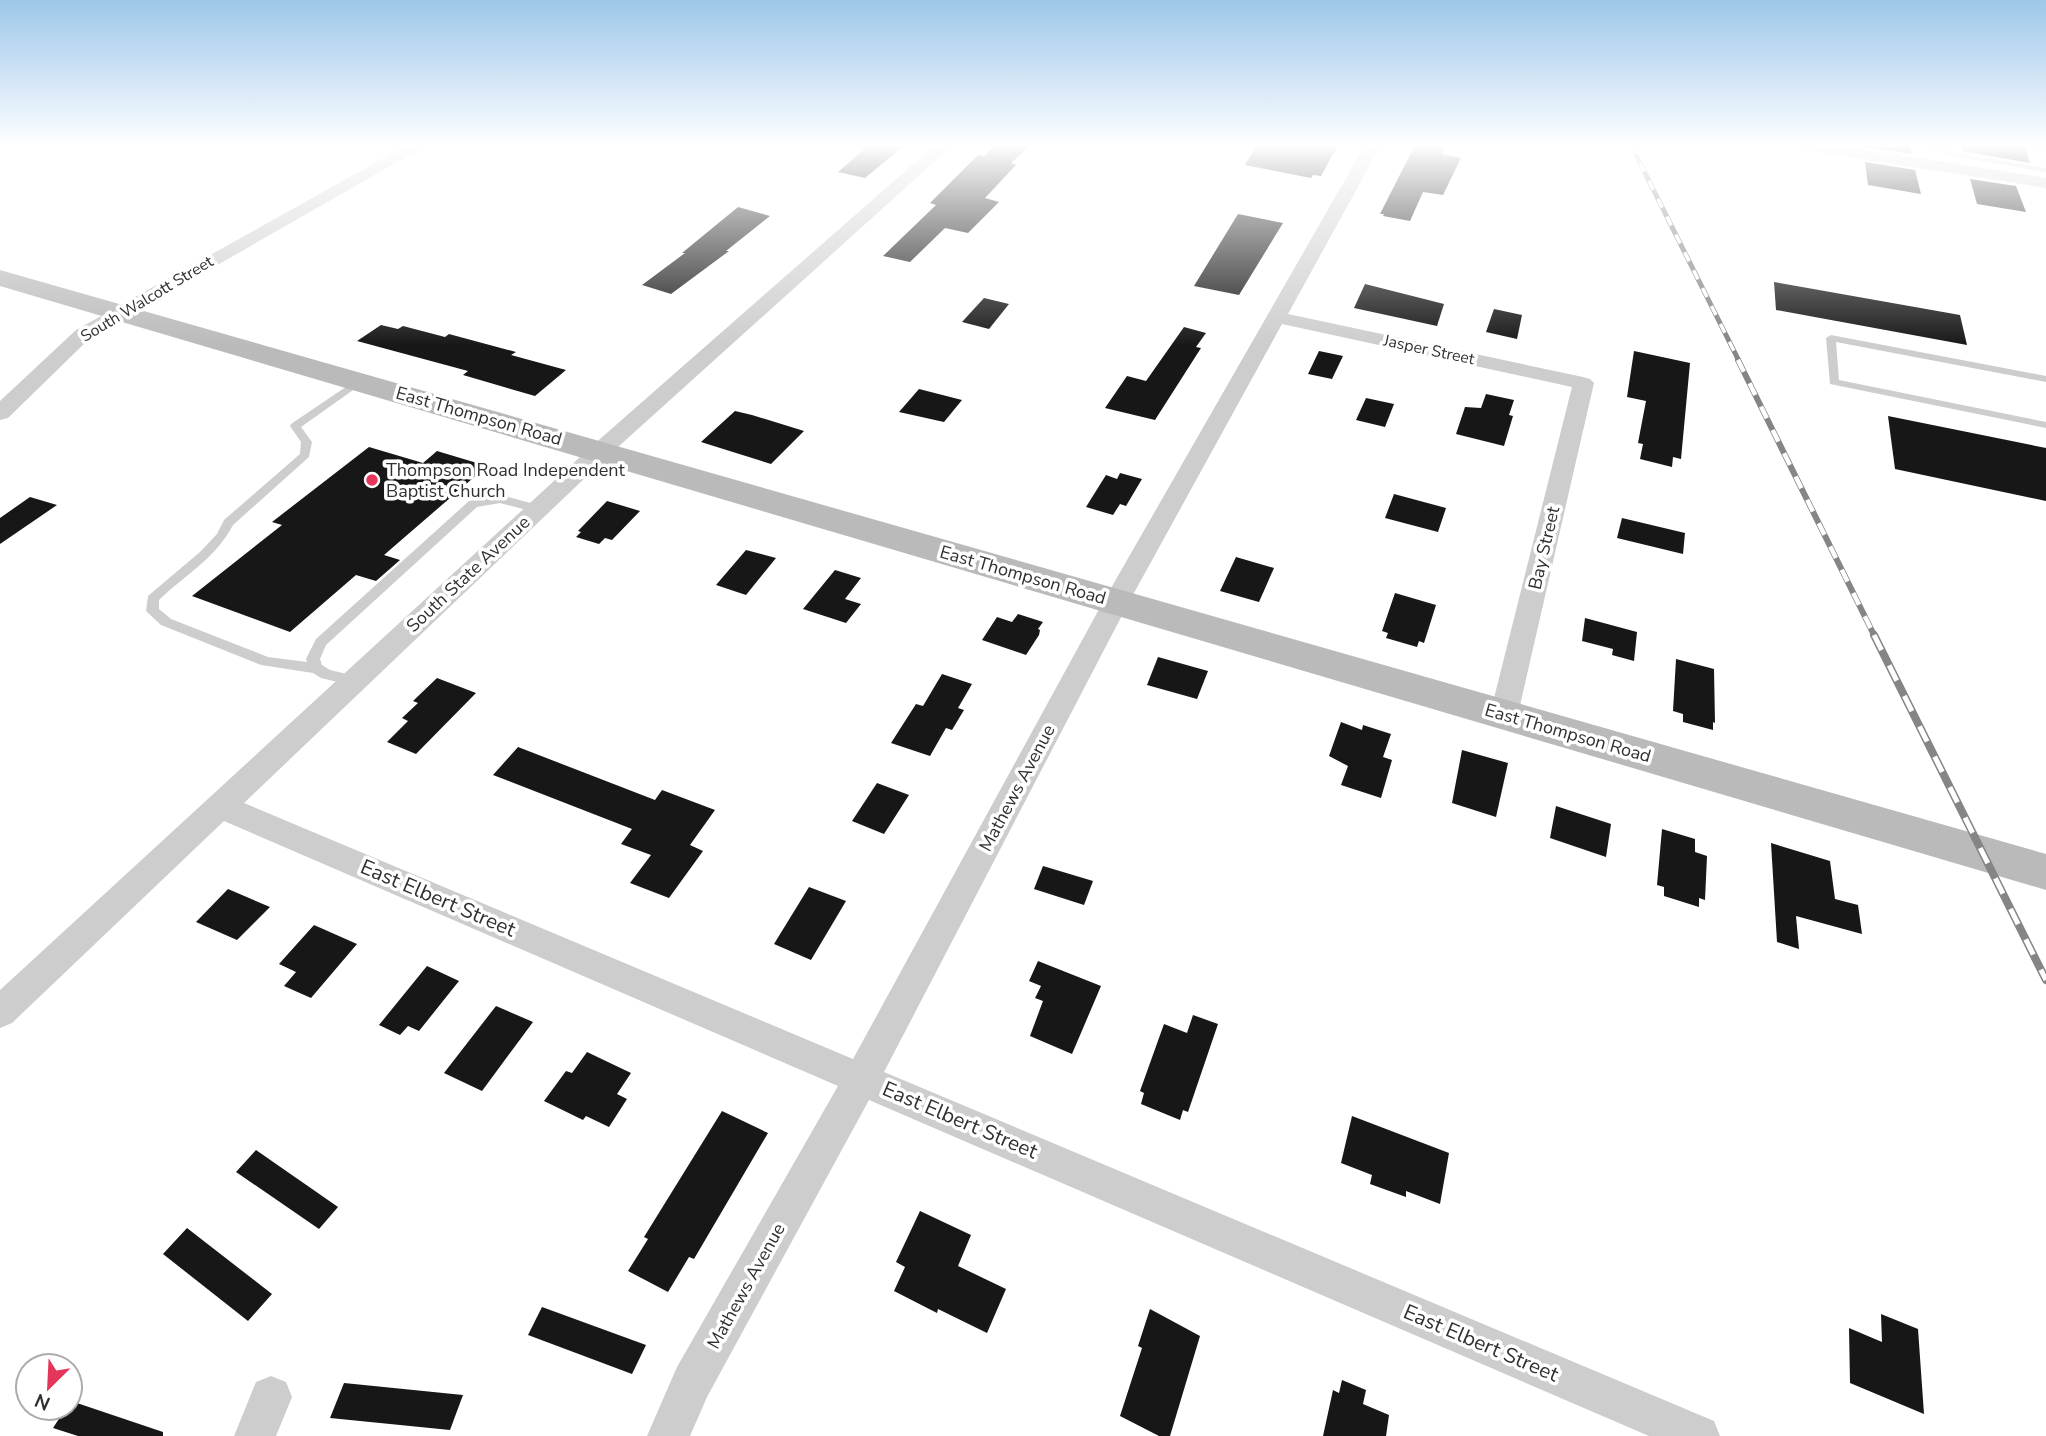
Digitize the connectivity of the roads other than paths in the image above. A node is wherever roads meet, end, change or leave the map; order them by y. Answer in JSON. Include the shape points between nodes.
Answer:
{"nodes":[{"id":1,"x":299,"y":212,"type":"edge"},
{"id":2,"x":869,"y":212,"type":"edge"},
{"id":3,"x":1335,"y":212,"type":"edge"},
{"id":4,"x":0,"y":278,"type":"edge"},
{"id":5,"x":119,"y":313,"type":"junction"},
{"id":6,"x":1275,"y":317,"type":"junction"},
{"id":7,"x":2046,"y":379,"type":"edge"},
{"id":8,"x":359,"y":381,"type":"junction"},
{"id":9,"x":1583,"y":383,"type":"joint"},
{"id":10,"x":0,"y":413,"type":"edge"},
{"id":11,"x":2046,"y":425,"type":"edge"},
{"id":12,"x":600,"y":451,"type":"junction"},
{"id":13,"x":538,"y":509,"type":"junction"},
{"id":14,"x":1116,"y":602,"type":"junction"},
{"id":15,"x":316,"y":668,"type":"junction"},
{"id":16,"x":354,"y":681,"type":"junction"},
{"id":17,"x":1504,"y":714,"type":"junction"},
{"id":18,"x":220,"y":806,"type":"junction"},
{"id":19,"x":2046,"y":872,"type":"edge"},
{"id":20,"x":0,"y":1012,"type":"edge"},
{"id":21,"x":862,"y":1078,"type":"junction"},
{"id":22,"x":271,"y":1397,"type":"dead end"},
{"id":23,"x":255,"y":1436,"type":"edge"},
{"id":24,"x":668,"y":1436,"type":"edge"},
{"id":25,"x":1699,"y":1436,"type":"edge"}],
"edges":[{"from":1,"to":5,"type":"street","name":"South Walcott Street"},
{"from":2,"to":12,"type":"street","name":"South State Avenue"},
{"from":3,"to":6,"type":"street","name":"Mathews Avenue"},
{"from":4,"to":5,"type":"main road","name":"East Thompson Road"},
{"from":5,"to":8,"type":"main road","name":"East Thompson Road"},
{"from":5,"to":10,"type":"street","name":"South Walcott Street","via":[[83,334]]},
{"from":6,"to":9,"type":"street","name":"Jasper Street"},
{"from":6,"to":14,"type":"street","name":"Mathews Avenue"},
{"from":7,"to":11,"type":"lane","via":[[1831,338],[1834,382]]},
{"from":8,"to":12,"type":"main road","name":"East Thompson Road"},
{"from":8,"to":15,"type":"lane","via":[[295,426],[306,436],[305,455],[228,523],[210,553],[153,599],[152,611],[166,622],[266,662]]},
{"from":9,"to":17,"type":"street","name":"Bay Street"},
{"from":12,"to":13,"type":"street","name":"South State Avenue"},
{"from":12,"to":14,"type":"main road","name":"East Thompson Road"},
{"from":13,"to":15,"type":"lane","via":[[500,499],[473,505],[321,642],[313,659]]},
{"from":13,"to":16,"type":"street","name":"South State Avenue"},
{"from":14,"to":17,"type":"main road","name":"East Thompson Road"},
{"from":14,"to":21,"type":"street","name":"Mathews Avenue"},
{"from":15,"to":16,"type":"lane"},
{"from":16,"to":18,"type":"street","name":"South State Avenue"},
{"from":17,"to":19,"type":"main road","name":"East Thompson Road"},
{"from":18,"to":20,"type":"street","name":"South State Avenue"},
{"from":18,"to":21,"type":"street","name":"East Elbert Street"},
{"from":21,"to":24,"type":"street","name":"Mathews Avenue","via":[[692,1382]]},
{"from":21,"to":25,"type":"street","name":"East Elbert Street"},
{"from":22,"to":23,"type":"street"}]}
